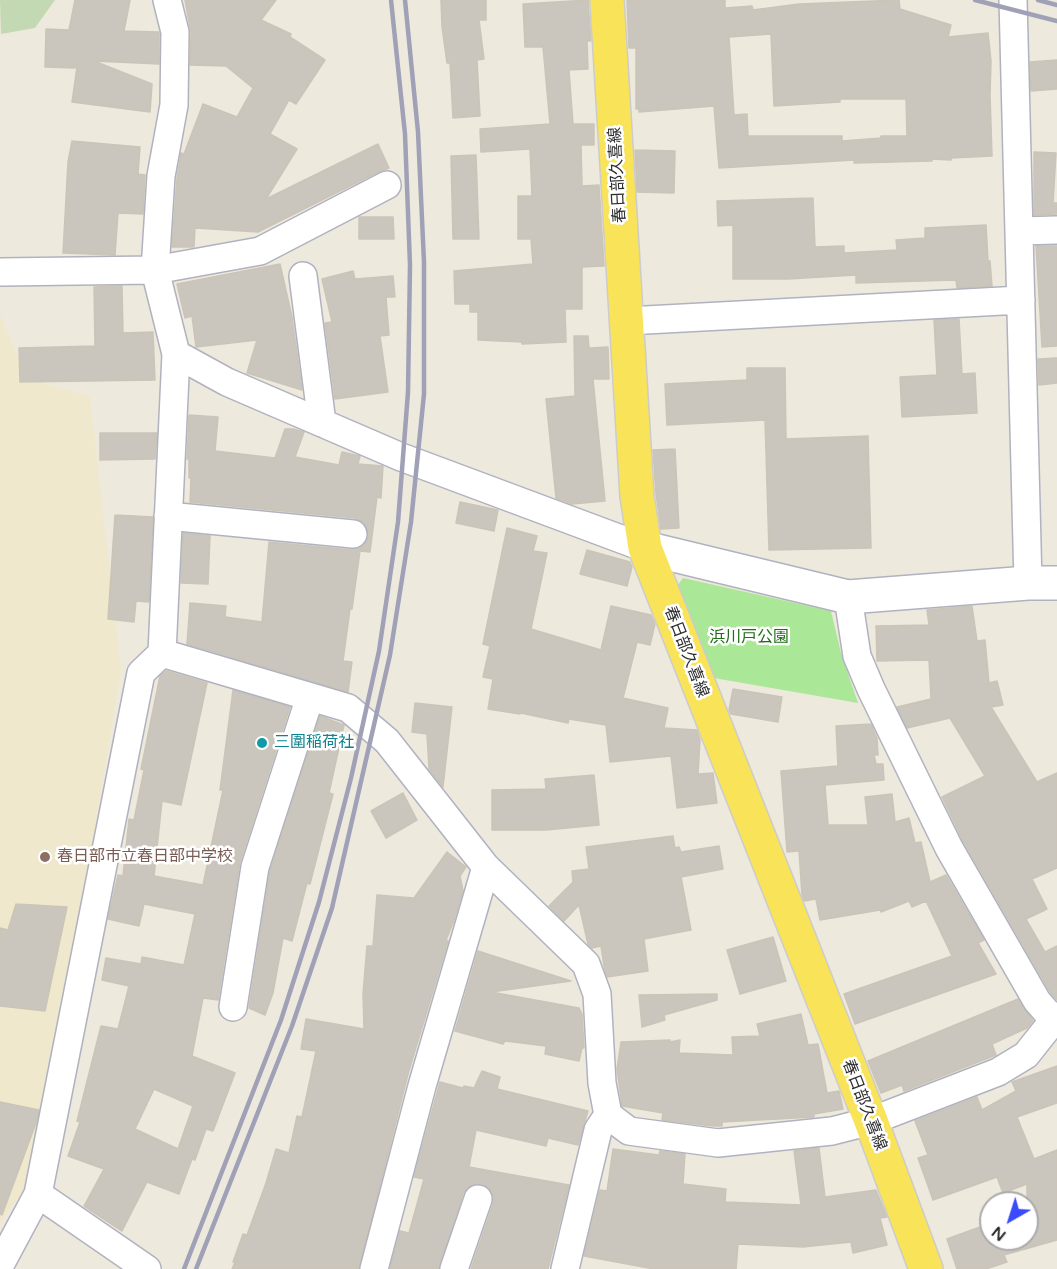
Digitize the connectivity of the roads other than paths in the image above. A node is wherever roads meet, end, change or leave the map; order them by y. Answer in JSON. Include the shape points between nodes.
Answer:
{"nodes":[{"id":1,"x":167,"y":0,"type":"edge"},
{"id":2,"x":608,"y":0,"type":"edge"},
{"id":3,"x":1013,"y":0,"type":"edge"},
{"id":4,"x":387,"y":185,"type":"dead end"},
{"id":5,"x":1057,"y":230,"type":"edge"},
{"id":6,"x":1019,"y":231,"type":"junction"},
{"id":7,"x":155,"y":270,"type":"junction"},
{"id":8,"x":0,"y":272,"type":"edge"},
{"id":9,"x":303,"y":276,"type":"dead end"},
{"id":10,"x":1021,"y":300,"type":"junction"},
{"id":11,"x":627,"y":321,"type":"junction"},
{"id":12,"x":177,"y":354,"type":"junction"},
{"id":13,"x":322,"y":423,"type":"junction"},
{"id":14,"x":168,"y":516,"type":"junction"},
{"id":15,"x":353,"y":534,"type":"dead end"},
{"id":16,"x":645,"y":548,"type":"junction"},
{"id":17,"x":1042,"y":583,"type":"edge"},
{"id":18,"x":848,"y":597,"type":"junction"},
{"id":19,"x":162,"y":653,"type":"junction"},
{"id":20,"x":310,"y":697,"type":"junction"},
{"id":21,"x":486,"y":867,"type":"junction"},
{"id":22,"x":233,"y":1006,"type":"dead end"},
{"id":23,"x":1056,"y":1020,"type":"edge"},
{"id":24,"x":608,"y":1115,"type":"junction"},
{"id":25,"x":871,"y":1121,"type":"junction"},
{"id":26,"x":38,"y":1194,"type":"junction"},
{"id":27,"x":478,"y":1199,"type":"dead end"},
{"id":28,"x":0,"y":1265,"type":"edge"},
{"id":29,"x":568,"y":1268,"type":"edge"},
{"id":30,"x":919,"y":1268,"type":"edge"},
{"id":31,"x":147,"y":1269,"type":"edge"},
{"id":32,"x":374,"y":1269,"type":"edge"},
{"id":33,"x":454,"y":1269,"type":"edge"}],
"edges":[{"from":1,"to":7,"type":"street","via":[[175,32],[174,105],[161,176]]},
{"from":2,"to":11,"type":"main road","name":"春日部久喜線"},
{"from":3,"to":6,"type":"street"},
{"from":4,"to":7,"type":"street","via":[[260,251]]},
{"from":5,"to":6,"type":"street"},
{"from":6,"to":10,"type":"street"},
{"from":7,"to":8,"type":"street"},
{"from":7,"to":12,"type":"street"},
{"from":9,"to":13,"type":"street"},
{"from":10,"to":11,"type":"street"},
{"from":10,"to":17,"type":"street"},
{"from":11,"to":16,"type":"main road","name":"春日部久喜線","via":[[637,496]]},
{"from":12,"to":13,"type":"street","via":[[227,382]]},
{"from":12,"to":14,"type":"street"},
{"from":13,"to":16,"type":"street","via":[[401,457]]},
{"from":14,"to":15,"type":"street"},
{"from":14,"to":19,"type":"street"},
{"from":16,"to":18,"type":"street"},
{"from":16,"to":25,"type":"main road","name":"春日部久喜線"},
{"from":17,"to":18,"type":"street"},
{"from":18,"to":23,"type":"street","via":[[857,656],[949,848],[1037,1001]]},
{"from":19,"to":20,"type":"street"},
{"from":19,"to":26,"type":"street","via":[[141,672]]},
{"from":20,"to":21,"type":"street","via":[[348,708],[387,741]]},
{"from":20,"to":22,"type":"street","via":[[255,867]]},
{"from":21,"to":24,"type":"street","via":[[586,964],[597,994],[602,1083]]},
{"from":21,"to":32,"type":"street"},
{"from":23,"to":25,"type":"street","via":[[1026,1056],[998,1072]]},
{"from":24,"to":25,"type":"street","via":[[629,1131],[718,1143],[832,1131]]},
{"from":24,"to":29,"type":"street","via":[[598,1130]]},
{"from":25,"to":30,"type":"main road","name":"春日部久喜線"},
{"from":26,"to":28,"type":"street"},
{"from":26,"to":31,"type":"street"},
{"from":27,"to":33,"type":"street"}]}
